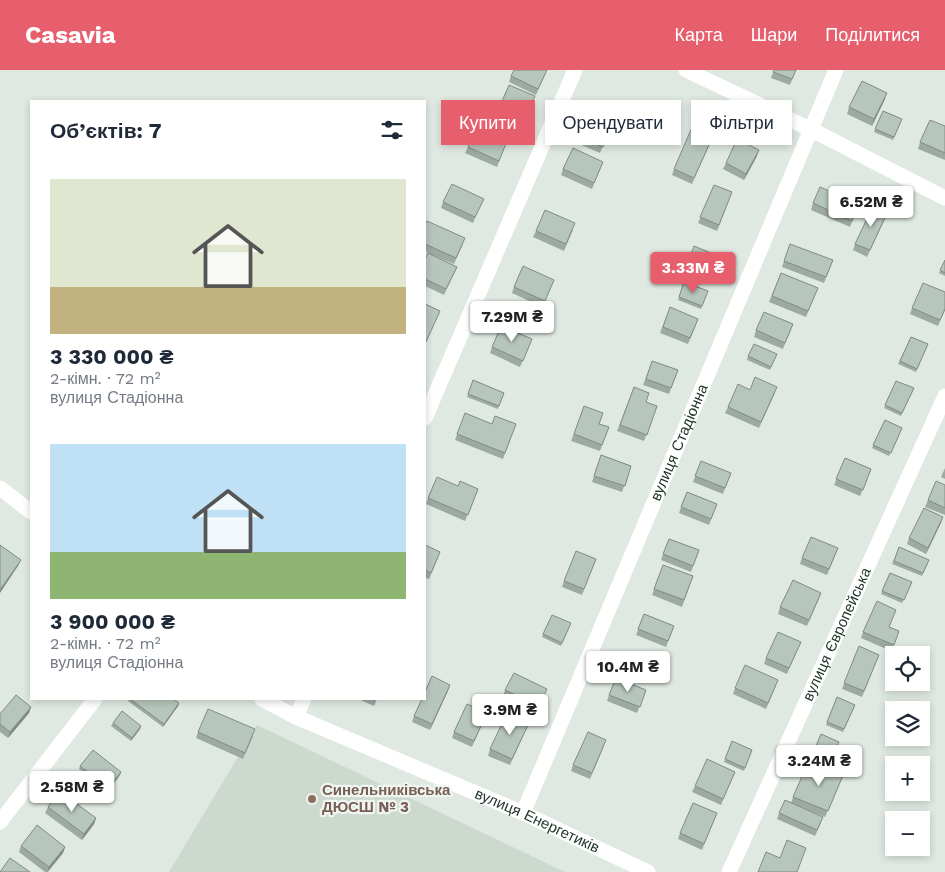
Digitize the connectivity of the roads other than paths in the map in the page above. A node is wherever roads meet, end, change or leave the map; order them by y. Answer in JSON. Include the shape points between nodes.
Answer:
{"nodes":[{"id":1,"x":575,"y":70,"type":"edge"},
{"id":2,"x":686,"y":70,"type":"edge"},
{"id":3,"x":836,"y":70,"type":"edge"},
{"id":4,"x":812,"y":130,"type":"junction"},
{"id":5,"x":945,"y":198,"type":"edge"},
{"id":6,"x":945,"y":396,"type":"edge"},
{"id":7,"x":426,"y":416,"type":"edge"},
{"id":8,"x":0,"y":488,"type":"edge"},
{"id":9,"x":30,"y":511,"type":"edge"},
{"id":10,"x":94,"y":700,"type":"edge"},
{"id":11,"x":264,"y":700,"type":"edge"},
{"id":12,"x":304,"y":700,"type":"edge"},
{"id":13,"x":296,"y":717,"type":"junction"},
{"id":14,"x":523,"y":813,"type":"junction"},
{"id":15,"x":0,"y":822,"type":"edge"},
{"id":16,"x":648,"y":872,"type":"edge"},
{"id":17,"x":729,"y":872,"type":"edge"}],
"edges":[{"from":1,"to":7,"type":"street"},
{"from":2,"to":4,"type":"street"},
{"from":3,"to":4,"type":"street","name":"вулиця Стадіонна"},
{"from":4,"to":5,"type":"street"},
{"from":4,"to":14,"type":"street","name":"вулиця Стадіонна"},
{"from":6,"to":17,"type":"street","name":"вулиця Європейська"},
{"from":8,"to":9,"type":"street"},
{"from":10,"to":15,"type":"street"},
{"from":11,"to":13,"type":"street","name":"вулиця Енергетиків"},
{"from":12,"to":13,"type":"street"},
{"from":13,"to":14,"type":"street","name":"вулиця Енергетиків"},
{"from":14,"to":16,"type":"street","name":"вулиця Енергетиків"}]}
